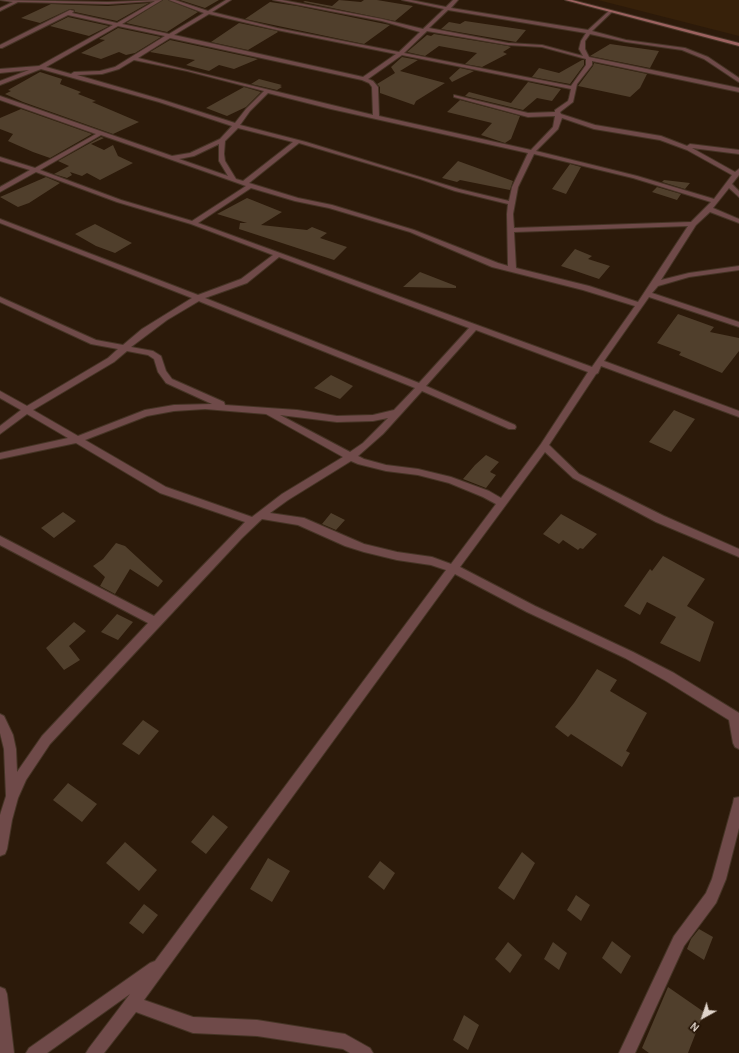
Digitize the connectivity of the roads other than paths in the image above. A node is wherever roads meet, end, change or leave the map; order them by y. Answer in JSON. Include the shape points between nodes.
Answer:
{"nodes":[{"id":1,"x":2,"y":0,"type":"edge"},
{"id":2,"x":154,"y":0,"type":"edge"},
{"id":3,"x":160,"y":0,"type":"edge"},
{"id":4,"x":171,"y":0,"type":"edge"},
{"id":5,"x":228,"y":0,"type":"edge"},
{"id":6,"x":275,"y":0,"type":"edge"},
{"id":7,"x":404,"y":0,"type":"edge"},
{"id":8,"x":456,"y":0,"type":"edge"},
{"id":9,"x":567,"y":0,"type":"edge"},
{"id":10,"x":20,"y":1,"type":"edge"},
{"id":11,"x":86,"y":1,"type":"edge"},
{"id":12,"x":447,"y":8,"type":"junction"},
{"id":13,"x":0,"y":10,"type":"edge"},
{"id":14,"x":610,"y":11,"type":"junction"},
{"id":15,"x":209,"y":13,"type":"junction"},
{"id":16,"x":66,"y":14,"type":"junction"},
{"id":17,"x":117,"y":24,"type":"junction"},
{"id":18,"x":424,"y":30,"type":"junction"},
{"id":19,"x":589,"y":32,"type":"junction"},
{"id":20,"x":171,"y":35,"type":"junction"},
{"id":21,"x":739,"y":45,"type":"edge"},
{"id":22,"x":0,"y":46,"type":"edge"},
{"id":23,"x":400,"y":54,"type":"junction"},
{"id":24,"x":133,"y":58,"type":"junction"},
{"id":25,"x":588,"y":59,"type":"junction"},
{"id":26,"x":41,"y":67,"type":"junction"},
{"id":27,"x":0,"y":71,"type":"edge"},
{"id":28,"x":67,"y":74,"type":"junction"},
{"id":29,"x":364,"y":78,"type":"junction"},
{"id":30,"x":739,"y":80,"type":"edge"},
{"id":31,"x":0,"y":83,"type":"edge"},
{"id":32,"x":574,"y":88,"type":"junction"},
{"id":33,"x":739,"y":90,"type":"edge"},
{"id":34,"x":267,"y":91,"type":"junction"},
{"id":35,"x":456,"y":96,"type":"dead end"},
{"id":36,"x":0,"y":98,"type":"edge"},
{"id":37,"x":558,"y":114,"type":"junction"},
{"id":38,"x":376,"y":117,"type":"junction"},
{"id":39,"x":237,"y":125,"type":"junction"},
{"id":40,"x":100,"y":133,"type":"junction"},
{"id":41,"x":222,"y":140,"type":"junction"},
{"id":42,"x":297,"y":142,"type":"junction"},
{"id":43,"x":682,"y":145,"type":"junction"},
{"id":44,"x":532,"y":152,"type":"junction"},
{"id":45,"x":739,"y":152,"type":"edge"},
{"id":46,"x":0,"y":159,"type":"edge"},
{"id":47,"x":171,"y":159,"type":"junction"},
{"id":48,"x":35,"y":170,"type":"junction"},
{"id":49,"x":735,"y":177,"type":"edge"},
{"id":50,"x":234,"y":180,"type":"junction"},
{"id":51,"x":247,"y":184,"type":"junction"},
{"id":52,"x":0,"y":190,"type":"edge"},
{"id":53,"x":739,"y":195,"type":"edge"},
{"id":54,"x":511,"y":203,"type":"junction"},
{"id":55,"x":712,"y":205,"type":"junction"},
{"id":56,"x":0,"y":221,"type":"edge"},
{"id":57,"x":739,"y":221,"type":"edge"},
{"id":58,"x":193,"y":224,"type":"junction"},
{"id":59,"x":693,"y":224,"type":"junction"},
{"id":60,"x":511,"y":230,"type":"junction"},
{"id":61,"x":278,"y":254,"type":"junction"},
{"id":62,"x":739,"y":268,"type":"edge"},
{"id":63,"x":512,"y":270,"type":"junction"},
{"id":64,"x":655,"y":284,"type":"junction"},
{"id":65,"x":648,"y":294,"type":"junction"},
{"id":66,"x":198,"y":298,"type":"junction"},
{"id":67,"x":0,"y":299,"type":"edge"},
{"id":68,"x":640,"y":305,"type":"junction"},
{"id":69,"x":739,"y":325,"type":"edge"},
{"id":70,"x":475,"y":326,"type":"junction"},
{"id":71,"x":125,"y":349,"type":"junction"},
{"id":72,"x":597,"y":366,"type":"junction"},
{"id":73,"x":420,"y":387,"type":"junction"},
{"id":74,"x":0,"y":394,"type":"edge"},
{"id":75,"x":230,"y":408,"type":"junction"},
{"id":76,"x":27,"y":409,"type":"junction"},
{"id":77,"x":267,"y":411,"type":"junction"},
{"id":78,"x":396,"y":413,"type":"junction"},
{"id":79,"x":739,"y":414,"type":"edge"},
{"id":80,"x":512,"y":427,"type":"dead end"},
{"id":81,"x":0,"y":431,"type":"edge"},
{"id":82,"x":75,"y":440,"type":"junction"},
{"id":83,"x":544,"y":446,"type":"junction"},
{"id":84,"x":0,"y":456,"type":"edge"},
{"id":85,"x":350,"y":457,"type":"junction"},
{"id":86,"x":502,"y":503,"type":"junction"},
{"id":87,"x":256,"y":518,"type":"junction"},
{"id":88,"x":0,"y":540,"type":"edge"},
{"id":89,"x":739,"y":552,"type":"edge"},
{"id":90,"x":454,"y":569,"type":"junction"},
{"id":91,"x":155,"y":622,"type":"junction"},
{"id":92,"x":737,"y":718,"type":"edge"},
{"id":93,"x":0,"y":720,"type":"edge"},
{"id":94,"x":739,"y":743,"type":"edge"},
{"id":95,"x":12,"y":797,"type":"junction"},
{"id":96,"x":739,"y":803,"type":"edge"},
{"id":97,"x":0,"y":849,"type":"edge"},
{"id":98,"x":163,"y":963,"type":"junction"},
{"id":99,"x":0,"y":994,"type":"edge"},
{"id":100,"x":133,"y":1003,"type":"junction"},
{"id":101,"x":6,"y":1053,"type":"edge"},
{"id":102,"x":34,"y":1053,"type":"edge"},
{"id":103,"x":94,"y":1053,"type":"edge"},
{"id":104,"x":365,"y":1053,"type":"edge"},
{"id":105,"x":627,"y":1053,"type":"edge"}],
"edges":[{"from":1,"to":10,"type":"street"},
{"from":2,"to":11,"type":"street","via":[[115,3]]},
{"from":3,"to":17,"type":"street"},
{"from":4,"to":15,"type":"street"},
{"from":5,"to":15,"type":"street"},
{"from":6,"to":18,"type":"street"},
{"from":7,"to":12,"type":"street"},
{"from":8,"to":12,"type":"street"},
{"from":9,"to":14,"type":"street"},
{"from":10,"to":11,"type":"street"},
{"from":10,"to":13,"type":"street"},
{"from":11,"to":16,"type":"street"},
{"from":12,"to":18,"type":"street"},
{"from":12,"to":19,"type":"street"},
{"from":14,"to":19,"type":"street"},
{"from":14,"to":21,"type":"street"},
{"from":15,"to":20,"type":"street"},
{"from":15,"to":23,"type":"street"},
{"from":16,"to":17,"type":"street"},
{"from":16,"to":22,"type":"street"},
{"from":17,"to":20,"type":"street"},
{"from":17,"to":26,"type":"street"},
{"from":18,"to":23,"type":"street"},
{"from":18,"to":25,"type":"street","via":[[508,44],[538,45]]},
{"from":19,"to":25,"type":"street","via":[[582,45]]},
{"from":19,"to":30,"type":"street","via":[[626,41],[691,51]]},
{"from":20,"to":24,"type":"street"},
{"from":20,"to":29,"type":"street"},
{"from":23,"to":29,"type":"street"},
{"from":23,"to":32,"type":"street"},
{"from":24,"to":28,"type":"street","via":[[106,72]]},
{"from":24,"to":34,"type":"street"},
{"from":25,"to":32,"type":"street","via":[[589,65],[574,84]]},
{"from":25,"to":33,"type":"street"},
{"from":26,"to":27,"type":"street"},
{"from":26,"to":28,"type":"street"},
{"from":26,"to":31,"type":"street"},
{"from":28,"to":39,"type":"street"},
{"from":29,"to":38,"type":"street","via":[[375,87]]},
{"from":32,"to":37,"type":"street","via":[[572,98],[557,110]]},
{"from":34,"to":38,"type":"street"},
{"from":34,"to":39,"type":"street"},
{"from":35,"to":37,"type":"street","via":[[528,115]]},
{"from":36,"to":40,"type":"street"},
{"from":37,"to":43,"type":"street","via":[[584,124],[650,135]]},
{"from":37,"to":44,"type":"street","via":[[556,128]]},
{"from":38,"to":44,"type":"street"},
{"from":39,"to":41,"type":"street"},
{"from":39,"to":42,"type":"street"},
{"from":40,"to":47,"type":"street"},
{"from":40,"to":48,"type":"street"},
{"from":41,"to":47,"type":"street","via":[[192,155]]},
{"from":41,"to":50,"type":"street","via":[[222,161]]},
{"from":42,"to":51,"type":"street"},
{"from":42,"to":54,"type":"street","via":[[457,190]]},
{"from":43,"to":45,"type":"street"},
{"from":43,"to":49,"type":"street"},
{"from":44,"to":54,"type":"street","via":[[518,179]]},
{"from":44,"to":55,"type":"street","via":[[613,171]]},
{"from":46,"to":48,"type":"street"},
{"from":47,"to":50,"type":"street"},
{"from":48,"to":52,"type":"street"},
{"from":48,"to":58,"type":"street","via":[[100,195]]},
{"from":49,"to":53,"type":"street"},
{"from":49,"to":55,"type":"street"},
{"from":50,"to":51,"type":"street"},
{"from":51,"to":58,"type":"street"},
{"from":51,"to":63,"type":"street","via":[[412,231],[473,257]]},
{"from":54,"to":60,"type":"street"},
{"from":55,"to":57,"type":"street"},
{"from":55,"to":59,"type":"street"},
{"from":56,"to":66,"type":"street"},
{"from":58,"to":61,"type":"street"},
{"from":59,"to":60,"type":"street"},
{"from":59,"to":64,"type":"street"},
{"from":60,"to":63,"type":"street"},
{"from":61,"to":66,"type":"street","via":[[244,282]]},
{"from":61,"to":70,"type":"street"},
{"from":62,"to":64,"type":"street","via":[[689,274]]},
{"from":63,"to":68,"type":"street","via":[[586,288]]},
{"from":64,"to":65,"type":"street"},
{"from":65,"to":68,"type":"street"},
{"from":65,"to":69,"type":"street"},
{"from":66,"to":71,"type":"street","via":[[164,318]]},
{"from":66,"to":73,"type":"street"},
{"from":67,"to":71,"type":"street","via":[[81,337]]},
{"from":68,"to":72,"type":"street"},
{"from":70,"to":72,"type":"street"},
{"from":70,"to":73,"type":"street"},
{"from":71,"to":75,"type":"street","via":[[135,349],[154,355],[169,381]]},
{"from":71,"to":76,"type":"street","via":[[103,365]]},
{"from":72,"to":79,"type":"street"},
{"from":72,"to":83,"type":"street"},
{"from":73,"to":78,"type":"street"},
{"from":73,"to":80,"type":"street"},
{"from":74,"to":76,"type":"street"},
{"from":75,"to":77,"type":"street"},
{"from":75,"to":82,"type":"street","via":[[189,406],[152,411]]},
{"from":76,"to":81,"type":"street"},
{"from":76,"to":82,"type":"street"},
{"from":77,"to":78,"type":"street","via":[[337,419],[373,418]]},
{"from":77,"to":85,"type":"street"},
{"from":78,"to":85,"type":"street","via":[[380,432]]},
{"from":82,"to":84,"type":"street"},
{"from":82,"to":87,"type":"street","via":[[163,490]]},
{"from":83,"to":86,"type":"street"},
{"from":83,"to":89,"type":"street","via":[[576,476],[660,519]]},
{"from":85,"to":86,"type":"street","via":[[373,466],[418,472],[451,480]]},
{"from":85,"to":87,"type":"street"},
{"from":86,"to":90,"type":"street"},
{"from":87,"to":90,"type":"street","via":[[300,521],[364,548],[432,561]]},
{"from":87,"to":91,"type":"street"},
{"from":88,"to":91,"type":"street"},
{"from":90,"to":92,"type":"street","via":[[531,610],[629,655]]},
{"from":90,"to":98,"type":"street"},
{"from":91,"to":95,"type":"street","via":[[46,740]]},
{"from":92,"to":94,"type":"street"},
{"from":93,"to":95,"type":"street","via":[[8,735]]},
{"from":95,"to":97,"type":"street"},
{"from":96,"to":105,"type":"street","via":[[719,879],[711,898],[679,941]]},
{"from":98,"to":100,"type":"street"},
{"from":98,"to":102,"type":"street"},
{"from":99,"to":101,"type":"street"},
{"from":100,"to":103,"type":"street"},
{"from":100,"to":104,"type":"street","via":[[193,1025],[257,1028],[345,1042]]}]}
